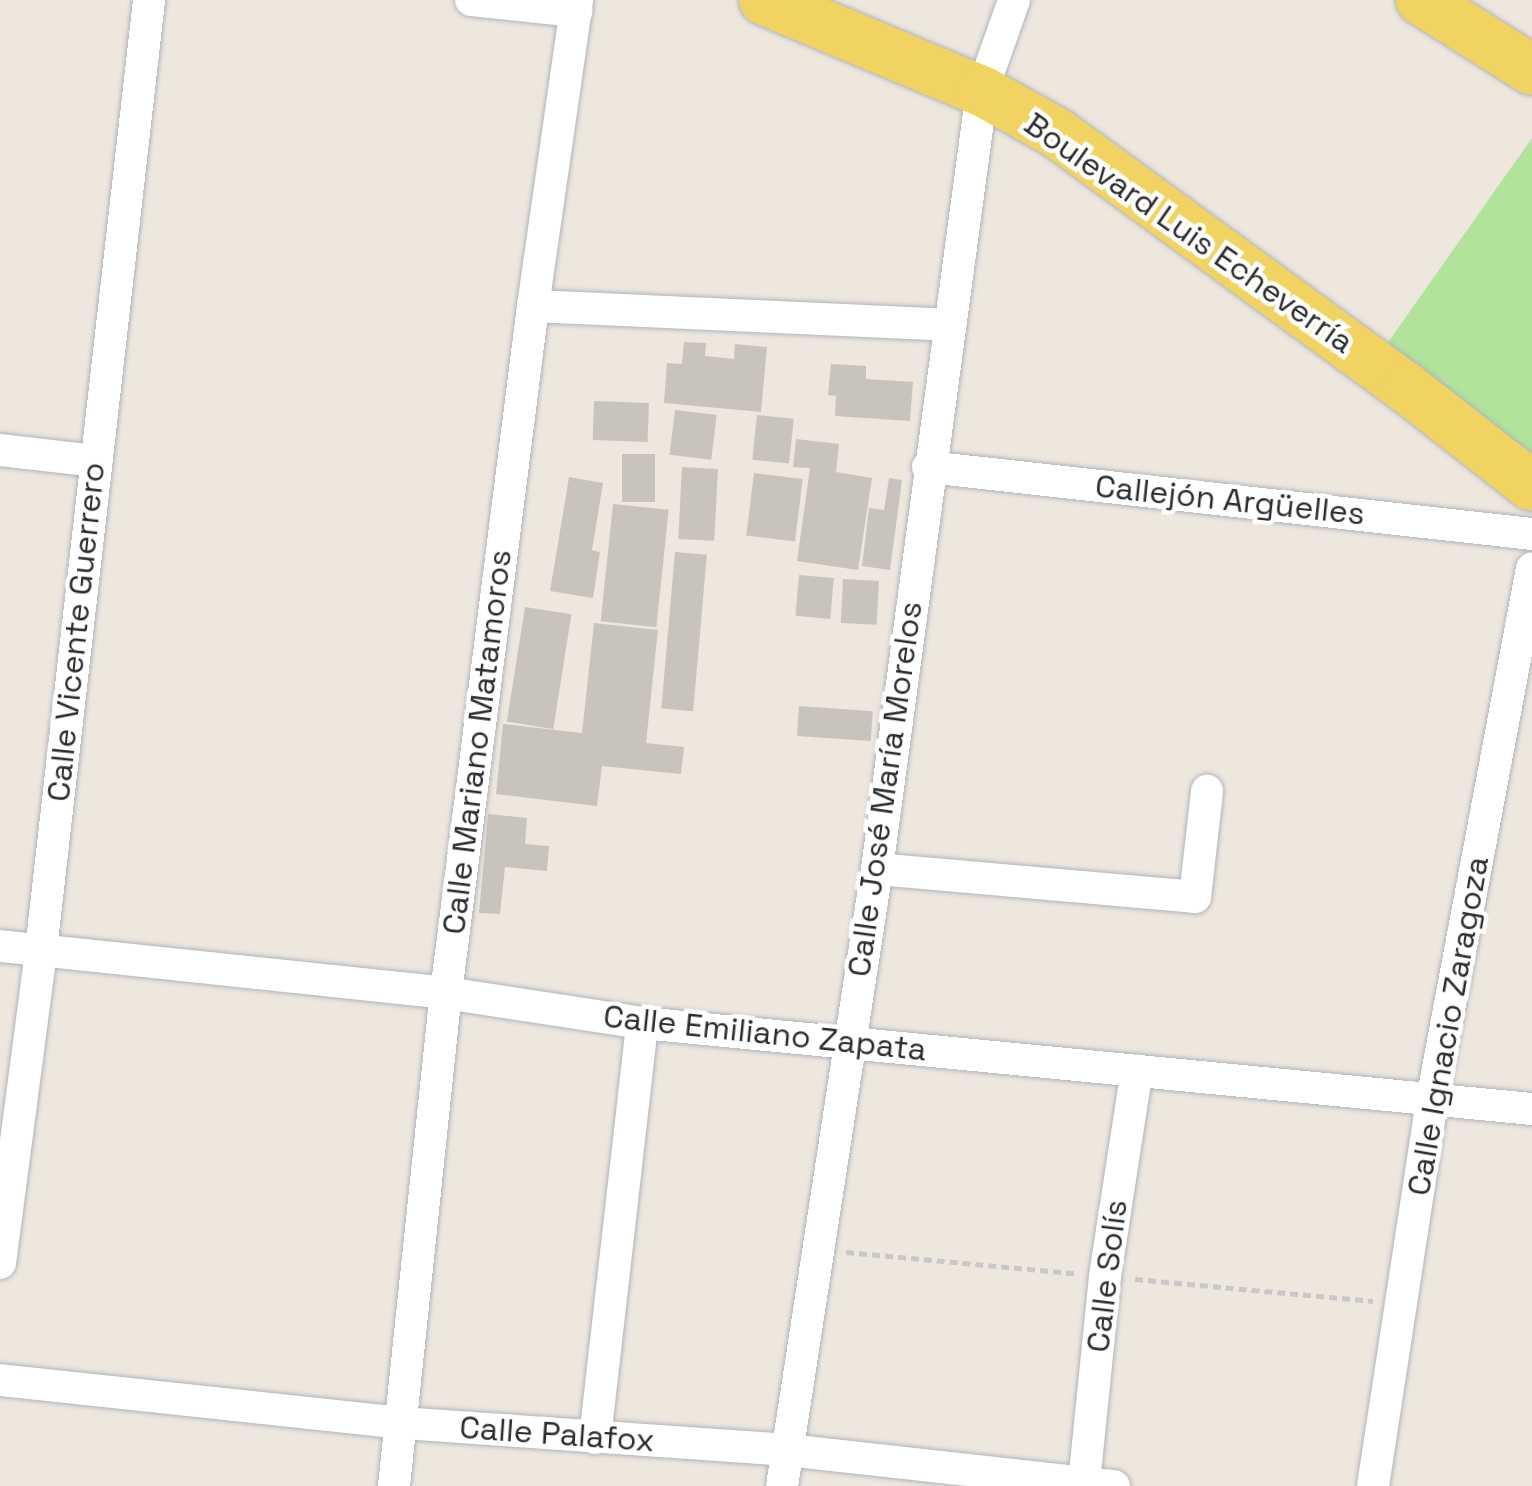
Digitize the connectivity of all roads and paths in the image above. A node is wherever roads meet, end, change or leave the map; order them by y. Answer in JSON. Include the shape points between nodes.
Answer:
{"nodes":[{"id":1,"x":148,"y":0,"type":"edge"},
{"id":2,"x":471,"y":0,"type":"edge"},
{"id":3,"x":764,"y":0,"type":"edge"},
{"id":4,"x":1014,"y":0,"type":"edge"},
{"id":5,"x":1421,"y":0,"type":"edge"},
{"id":6,"x":576,"y":5,"type":"edge"},
{"id":7,"x":1532,"y":70,"type":"edge"},
{"id":8,"x":982,"y":91,"type":"junction"},
{"id":9,"x":533,"y":306,"type":"junction"},
{"id":10,"x":949,"y":325,"type":"junction"},
{"id":11,"x":0,"y":450,"type":"edge"},
{"id":12,"x":96,"y":461,"type":"junction"},
{"id":13,"x":928,"y":466,"type":"junction"},
{"id":14,"x":1532,"y":486,"type":"edge"},
{"id":15,"x":1532,"y":534,"type":"edge"},
{"id":16,"x":1532,"y":568,"type":"edge"},
{"id":17,"x":1207,"y":790,"type":"dead end"},
{"id":18,"x":877,"y":869,"type":"junction"},
{"id":19,"x":0,"y":946,"type":"edge"},
{"id":20,"x":41,"y":950,"type":"junction"},
{"id":21,"x":446,"y":993,"type":"junction"},
{"id":22,"x":642,"y":1023,"type":"junction"},
{"id":23,"x":850,"y":1041,"type":"junction"},
{"id":24,"x":1137,"y":1070,"type":"junction"},
{"id":25,"x":1432,"y":1100,"type":"junction"},
{"id":26,"x":1532,"y":1109,"type":"edge"},
{"id":27,"x":0,"y":1263,"type":"edge"},
{"id":28,"x":0,"y":1380,"type":"edge"},
{"id":29,"x":402,"y":1423,"type":"junction"},
{"id":30,"x":594,"y":1438,"type":"junction"},
{"id":31,"x":787,"y":1450,"type":"junction"},
{"id":32,"x":1099,"y":1484,"type":"edge"},
{"id":33,"x":394,"y":1486,"type":"edge"},
{"id":34,"x":782,"y":1486,"type":"edge"},
{"id":35,"x":1373,"y":1486,"type":"edge"}],
"edges":[{"from":1,"to":12,"type":"street","name":"Calle Vicente Guerrero"},
{"from":2,"to":6,"type":"street"},
{"from":3,"to":8,"type":"main road","name":"Boulevard Luis Echeverría"},
{"from":4,"to":8,"type":"street","name":"Calle José María Morelos"},
{"from":5,"to":7,"type":"main road"},
{"from":6,"to":9,"type":"street","name":"Calle Mariano Matamoros"},
{"from":8,"to":10,"type":"street","name":"Calle José María Morelos"},
{"from":8,"to":14,"type":"main road","name":"Boulevard Luis Echeverría","via":[[1057,133]]},
{"from":9,"to":10,"type":"street"},
{"from":9,"to":21,"type":"street","name":"Calle Mariano Matamoros"},
{"from":10,"to":13,"type":"street","name":"Calle José María Morelos"},
{"from":11,"to":12,"type":"street"},
{"from":12,"to":20,"type":"street","name":"Calle Vicente Guerrero"},
{"from":13,"to":15,"type":"street","name":"Callejón Argüelles"},
{"from":13,"to":18,"type":"street","name":"Calle José María Morelos"},
{"from":16,"to":25,"type":"street","name":"Calle Ignacio Zaragoza"},
{"from":17,"to":18,"type":"street","via":[[1194,897]]},
{"from":18,"to":23,"type":"street","name":"Calle José María Morelos"},
{"from":19,"to":20,"type":"street","name":"Calle Emiliano Zapata"},
{"from":20,"to":21,"type":"street","name":"Calle Emiliano Zapata"},
{"from":20,"to":27,"type":"street","name":"Calle Vicente Guerrero"},
{"from":21,"to":22,"type":"street","name":"Calle Emiliano Zapata"},
{"from":21,"to":29,"type":"street","name":"Calle Mariano Matamoros"},
{"from":22,"to":23,"type":"street","name":"Calle Emiliano Zapata"},
{"from":22,"to":30,"type":"street"},
{"from":23,"to":24,"type":"street","name":"Calle Emiliano Zapata"},
{"from":23,"to":31,"type":"street","name":"Calle José María Morelos"},
{"from":24,"to":25,"type":"street","name":"Calle Emiliano Zapata"},
{"from":24,"to":32,"type":"street","name":"Calle Solís","via":[[1105,1276]]},
{"from":25,"to":26,"type":"street","name":"Calle Emiliano Zapata"},
{"from":25,"to":35,"type":"street","name":"Calle Ignacio Zaragoza"},
{"from":28,"to":29,"type":"street","name":"Calle Palafox"},
{"from":29,"to":30,"type":"street","name":"Calle Palafox"},
{"from":29,"to":33,"type":"street","name":"Calle Mariano Matamoros"},
{"from":30,"to":31,"type":"street","name":"Calle Palafox"},
{"from":31,"to":32,"type":"street","name":"Calle Palafox"},
{"from":31,"to":34,"type":"street","name":"Calle José María Morelos"}]}
